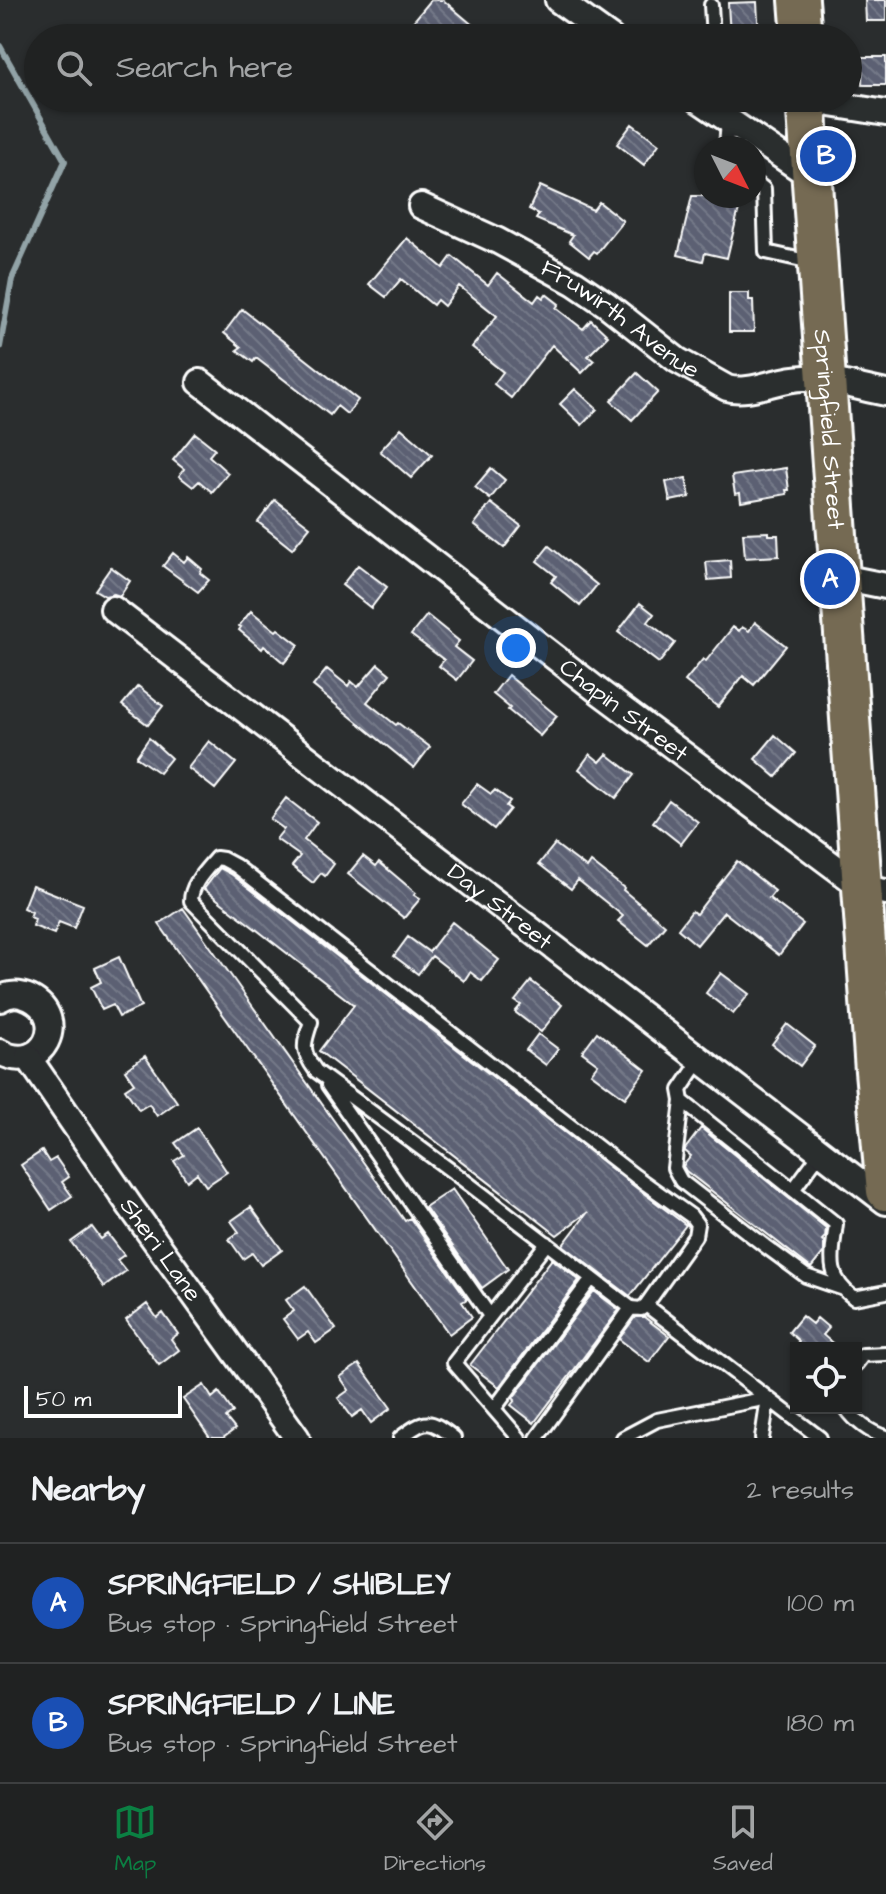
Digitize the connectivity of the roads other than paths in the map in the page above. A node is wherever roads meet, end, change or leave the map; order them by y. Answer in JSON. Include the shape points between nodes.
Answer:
{"nodes":[{"id":1,"x":558,"y":0,"type":"edge"},
{"id":2,"x":799,"y":0,"type":"edge"},
{"id":3,"x":711,"y":5,"type":"dead end"},
{"id":4,"x":591,"y":24,"type":"edge"},
{"id":5,"x":712,"y":24,"type":"edge"},
{"id":6,"x":801,"y":24,"type":"edge"},
{"id":7,"x":862,"y":109,"type":"edge"},
{"id":8,"x":720,"y":112,"type":"edge"},
{"id":9,"x":723,"y":112,"type":"edge"},
{"id":10,"x":807,"y":112,"type":"edge"},
{"id":11,"x":886,"y":113,"type":"edge"},
{"id":12,"x":724,"y":136,"type":"edge"},
{"id":13,"x":812,"y":177,"type":"junction"},
{"id":14,"x":421,"y":206,"type":"dead end"},
{"id":15,"x":765,"y":208,"type":"edge"},
{"id":16,"x":818,"y":263,"type":"junction"},
{"id":17,"x":827,"y":381,"type":"junction"},
{"id":18,"x":200,"y":382,"type":"dead end"},
{"id":19,"x":886,"y":393,"type":"edge"},
{"id":20,"x":841,"y":577,"type":"junction"},
{"id":21,"x":886,"y":586,"type":"edge"},
{"id":22,"x":113,"y":609,"type":"dead end"},
{"id":23,"x":874,"y":890,"type":"edge"},
{"id":24,"x":0,"y":999,"type":"edge"},
{"id":25,"x":0,"y":1052,"type":"edge"},
{"id":26,"x":28,"y":1057,"type":"junction"},
{"id":27,"x":701,"y":1059,"type":"junction"},
{"id":28,"x":321,"y":1076,"type":"junction"},
{"id":29,"x":682,"y":1101,"type":"junction"},
{"id":30,"x":884,"y":1139,"type":"edge"},
{"id":31,"x":821,"y":1152,"type":"junction"},
{"id":32,"x":793,"y":1190,"type":"junction"},
{"id":33,"x":886,"y":1191,"type":"edge"},
{"id":34,"x":886,"y":1202,"type":"edge"},
{"id":35,"x":547,"y":1243,"type":"junction"},
{"id":36,"x":592,"y":1278,"type":"junction"},
{"id":37,"x":841,"y":1288,"type":"junction"},
{"id":38,"x":886,"y":1292,"type":"edge"},
{"id":39,"x":646,"y":1305,"type":"junction"},
{"id":40,"x":631,"y":1308,"type":"junction"},
{"id":41,"x":490,"y":1316,"type":"junction"},
{"id":42,"x":886,"y":1354,"type":"edge"},
{"id":43,"x":862,"y":1356,"type":"edge"},
{"id":44,"x":768,"y":1398,"type":"junction"},
{"id":45,"x":494,"y":1409,"type":"junction"},
{"id":46,"x":850,"y":1414,"type":"edge"},
{"id":47,"x":803,"y":1431,"type":"edge"},
{"id":48,"x":886,"y":1437,"type":"edge"},
{"id":49,"x":297,"y":1438,"type":"edge"},
{"id":50,"x":400,"y":1438,"type":"edge"},
{"id":51,"x":454,"y":1438,"type":"edge"},
{"id":52,"x":519,"y":1438,"type":"edge"},
{"id":53,"x":537,"y":1438,"type":"edge"},
{"id":54,"x":623,"y":1438,"type":"edge"},
{"id":55,"x":762,"y":1438,"type":"edge"},
{"id":56,"x":820,"y":1438,"type":"edge"}],
"edges":[{"from":1,"to":4,"type":"street"},
{"from":2,"to":6,"type":"main road"},
{"from":3,"to":5,"type":"lane"},
{"from":7,"to":11,"type":"street"},
{"from":8,"to":12,"type":"lane"},
{"from":9,"to":13,"type":"street"},
{"from":10,"to":13,"type":"main road","name":"Springfield Street"},
{"from":13,"to":16,"type":"main road","name":"Springfield Street"},
{"from":14,"to":17,"type":"street","name":"Fruwirth Avenue","via":[[575,283],[677,360],[727,388],[747,390],[805,378]]},
{"from":15,"to":16,"type":"lane","via":[[766,252]]},
{"from":16,"to":17,"type":"main road","name":"Springfield Street"},
{"from":17,"to":19,"type":"street","name":"Fruwirth Avenue"},
{"from":17,"to":20,"type":"main road","name":"Springfield Street"},
{"from":18,"to":23,"type":"street","name":"Chapin Street","via":[[589,684]]},
{"from":20,"to":21,"type":"street"},
{"from":20,"to":23,"type":"main road","name":"Springfield Street"},
{"from":22,"to":27,"type":"street","name":"Day Street"},
{"from":23,"to":30,"type":"main road","name":"Springfield Street"},
{"from":24,"to":26,"type":"street","via":[[25,996],[48,1016],[48,1039]]},
{"from":25,"to":26,"type":"street","via":[[15,1059]]},
{"from":26,"to":49,"type":"street","name":"Sheri Lane"},
{"from":27,"to":29,"type":"lane","via":[[680,1090]]},
{"from":27,"to":31,"type":"street","name":"Day Street"},
{"from":28,"to":35,"type":"lane"},
{"from":28,"to":39,"type":"lane","via":[[304,1055],[311,1022],[191,901],[191,893],[216,858],[236,866],[691,1216],[697,1224],[695,1236]]},
{"from":28,"to":41,"type":"lane"},
{"from":29,"to":32,"type":"lane"},
{"from":29,"to":37,"type":"lane","via":[[674,1168],[681,1181],[806,1276]]},
{"from":30,"to":33,"type":"main road","name":"Springfield Street"},
{"from":31,"to":32,"type":"lane"},
{"from":31,"to":34,"type":"street","name":"Day Street"},
{"from":32,"to":37,"type":"lane","via":[[836,1224],[832,1264]]},
{"from":35,"to":36,"type":"lane"},
{"from":35,"to":41,"type":"lane"},
{"from":36,"to":40,"type":"lane"},
{"from":36,"to":45,"type":"lane"},
{"from":37,"to":38,"type":"lane","via":[[854,1298]]},
{"from":39,"to":40,"type":"lane"},
{"from":39,"to":44,"type":"lane"},
{"from":40,"to":53,"type":"lane"},
{"from":41,"to":45,"type":"lane","via":[[454,1363]]},
{"from":42,"to":43,"type":"lane"},
{"from":44,"to":47,"type":"lane"},
{"from":44,"to":54,"type":"lane","via":[[657,1420]]},
{"from":44,"to":55,"type":"lane"},
{"from":45,"to":52,"type":"lane"},
{"from":46,"to":48,"type":"lane"},
{"from":47,"to":56,"type":"lane"},
{"from":50,"to":51,"type":"lane","via":[[419,1424],[435,1423]]}]}
